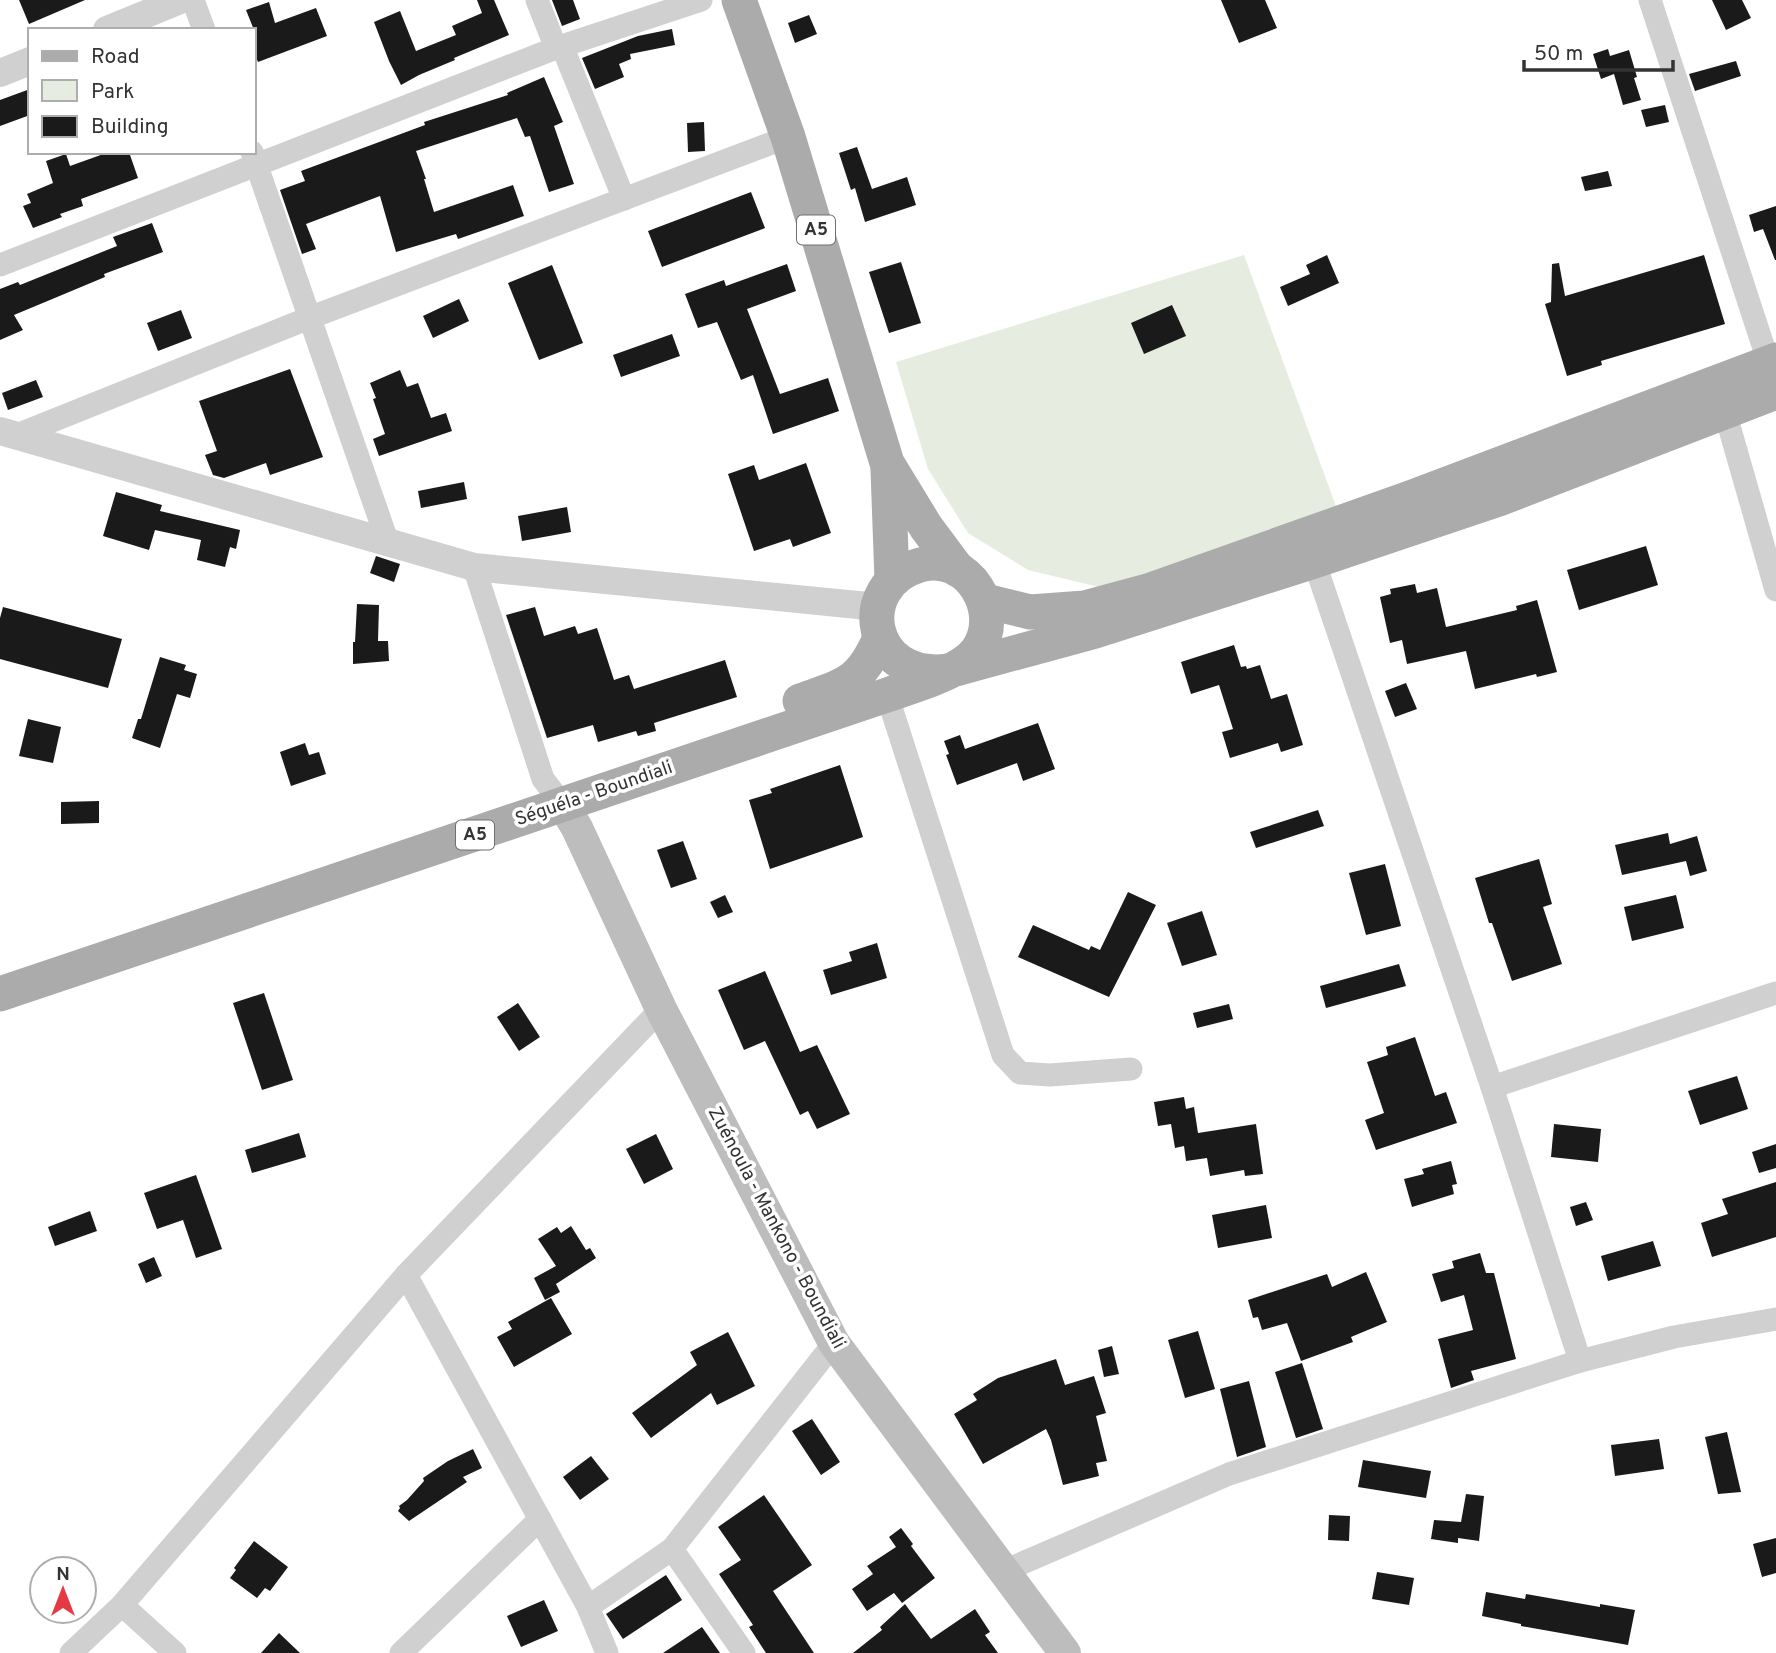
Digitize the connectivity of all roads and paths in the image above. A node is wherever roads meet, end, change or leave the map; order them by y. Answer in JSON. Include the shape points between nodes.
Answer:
{"nodes":[{"id":1,"x":180,"y":0,"type":"edge"},
{"id":2,"x":193,"y":0,"type":"edge"},
{"id":3,"x":537,"y":0,"type":"edge"},
{"id":4,"x":701,"y":0,"type":"edge"},
{"id":5,"x":738,"y":0,"type":"edge"},
{"id":6,"x":1650,"y":0,"type":"edge"},
{"id":7,"x":112,"y":28,"type":"edge"},
{"id":8,"x":204,"y":28,"type":"edge"},
{"id":9,"x":559,"y":47,"type":"junction"},
{"id":10,"x":28,"y":62,"type":"edge"},
{"id":11,"x":0,"y":73,"type":"edge"},
{"id":12,"x":788,"y":137,"type":"junction"},
{"id":13,"x":254,"y":159,"type":"edge"},
{"id":14,"x":624,"y":199,"type":"junction"},
{"id":15,"x":0,"y":265,"type":"edge"},
{"id":16,"x":309,"y":318,"type":"junction"},
{"id":17,"x":1774,"y":375,"type":"edge"},
{"id":18,"x":1725,"y":412,"type":"junction"},
{"id":19,"x":8,"y":433,"type":"edge"},
{"id":20,"x":887,"y":463,"type":"junction"},
{"id":21,"x":388,"y":543,"type":"junction"},
{"id":22,"x":1310,"y":548,"type":"junction"},
{"id":23,"x":474,"y":567,"type":"junction"},
{"id":24,"x":958,"y":570,"type":"junction"},
{"id":25,"x":1776,"y":590,"type":"edge"},
{"id":26,"x":985,"y":601,"type":"junction"},
{"id":27,"x":883,"y":608,"type":"junction"},
{"id":28,"x":948,"y":671,"type":"junction"},
{"id":29,"x":887,"y":695,"type":"junction"},
{"id":30,"x":556,"y":796,"type":"junction"},
{"id":31,"x":0,"y":973,"type":"edge"},
{"id":32,"x":1776,"y":993,"type":"edge"},
{"id":33,"x":0,"y":994,"type":"edge"},
{"id":34,"x":661,"y":1009,"type":"junction"},
{"id":35,"x":1131,"y":1069,"type":"dead end"},
{"id":36,"x":1492,"y":1087,"type":"junction"},
{"id":37,"x":406,"y":1275,"type":"junction"},
{"id":38,"x":1776,"y":1319,"type":"edge"},
{"id":39,"x":834,"y":1343,"type":"junction"},
{"id":40,"x":1580,"y":1361,"type":"junction"},
{"id":41,"x":540,"y":1519,"type":"junction"},
{"id":42,"x":672,"y":1549,"type":"junction"},
{"id":43,"x":1003,"y":1571,"type":"junction"},
{"id":44,"x":122,"y":1605,"type":"junction"},
{"id":45,"x":588,"y":1607,"type":"junction"},
{"id":46,"x":71,"y":1653,"type":"edge"},
{"id":47,"x":175,"y":1653,"type":"edge"},
{"id":48,"x":401,"y":1653,"type":"edge"},
{"id":49,"x":607,"y":1653,"type":"edge"},
{"id":50,"x":744,"y":1653,"type":"edge"},
{"id":51,"x":1065,"y":1653,"type":"edge"}],
"edges":[{"from":1,"to":7,"type":"street"},
{"from":2,"to":8,"type":"street"},
{"from":3,"to":9,"type":"street"},
{"from":4,"to":9,"type":"street"},
{"from":5,"to":12,"type":"main road","number":"A5"},
{"from":6,"to":17,"type":"street"},
{"from":9,"to":13,"type":"street"},
{"from":9,"to":14,"type":"street"},
{"from":10,"to":11,"type":"street"},
{"from":12,"to":14,"type":"street"},
{"from":12,"to":20,"type":"main road","number":"A5"},
{"from":13,"to":15,"type":"street"},
{"from":13,"to":16,"type":"street"},
{"from":14,"to":16,"type":"street"},
{"from":16,"to":19,"type":"street"},
{"from":16,"to":21,"type":"street"},
{"from":17,"to":18,"type":"main road"},
{"from":17,"to":22,"type":"main road"},
{"from":18,"to":22,"type":"main road","via":[[1499,499]]},
{"from":18,"to":25,"type":"street"},
{"from":19,"to":21,"type":"street"},
{"from":20,"to":24,"type":"main road","number":"A5"},
{"from":20,"to":27,"type":"main road","number":"A5"},
{"from":21,"to":23,"type":"street"},
{"from":22,"to":26,"type":"main road","via":[[1085,608],[1030,612]]},
{"from":22,"to":28,"type":"main road","via":[[1095,631]]},
{"from":22,"to":36,"type":"street"},
{"from":23,"to":27,"type":"street"},
{"from":23,"to":30,"type":"street","via":[[543,779]]},
{"from":24,"to":26,"type":"main road","via":[[970,578]]},
{"from":24,"to":27,"type":"main road","via":[[941,564],[906,570]]},
{"from":26,"to":28,"type":"main road","name":"Séguéla - Boundiali","via":[[988,618],[977,651]]},
{"from":27,"to":28,"type":"main road","via":[[888,652],[908,667],[932,674]]},
{"from":27,"to":30,"type":"main road","name":"Séguéla - Boundiali","number":"A5","via":[[870,662],[859,676]]},
{"from":28,"to":29,"type":"main road","name":"Séguéla - Boundiali","number":"A5"},
{"from":29,"to":30,"type":"main road","name":"Séguéla - Boundiali","number":"A5"},
{"from":29,"to":35,"type":"street","via":[[1003,1055],[1020,1073]]},
{"from":30,"to":31,"type":"main road","name":"Séguéla - Boundiali","number":"A5"},
{"from":30,"to":33,"type":"main road","name":"Séguéla - Boundiali","number":"A5"},
{"from":30,"to":34,"type":"main road","name":"Zuénoula - Mankono - Boundiali","via":[[577,828]]},
{"from":32,"to":36,"type":"street"},
{"from":34,"to":37,"type":"street"},
{"from":34,"to":39,"type":"main road","name":"Zuénoula - Mankono - Boundiali"},
{"from":36,"to":40,"type":"street"},
{"from":37,"to":41,"type":"street"},
{"from":37,"to":44,"type":"street"},
{"from":38,"to":40,"type":"street","via":[[1674,1337]]},
{"from":39,"to":42,"type":"street"},
{"from":39,"to":43,"type":"main road","name":"Zuénoula - Mankono - Boundiali"},
{"from":40,"to":43,"type":"street","via":[[1229,1474]]},
{"from":41,"to":45,"type":"street"},
{"from":41,"to":48,"type":"street"},
{"from":42,"to":45,"type":"street"},
{"from":42,"to":50,"type":"street"},
{"from":43,"to":51,"type":"main road","name":"Zuénoula - Mankono - Boundiali"},
{"from":44,"to":46,"type":"street"},
{"from":44,"to":47,"type":"street"},
{"from":45,"to":49,"type":"street"}]}
